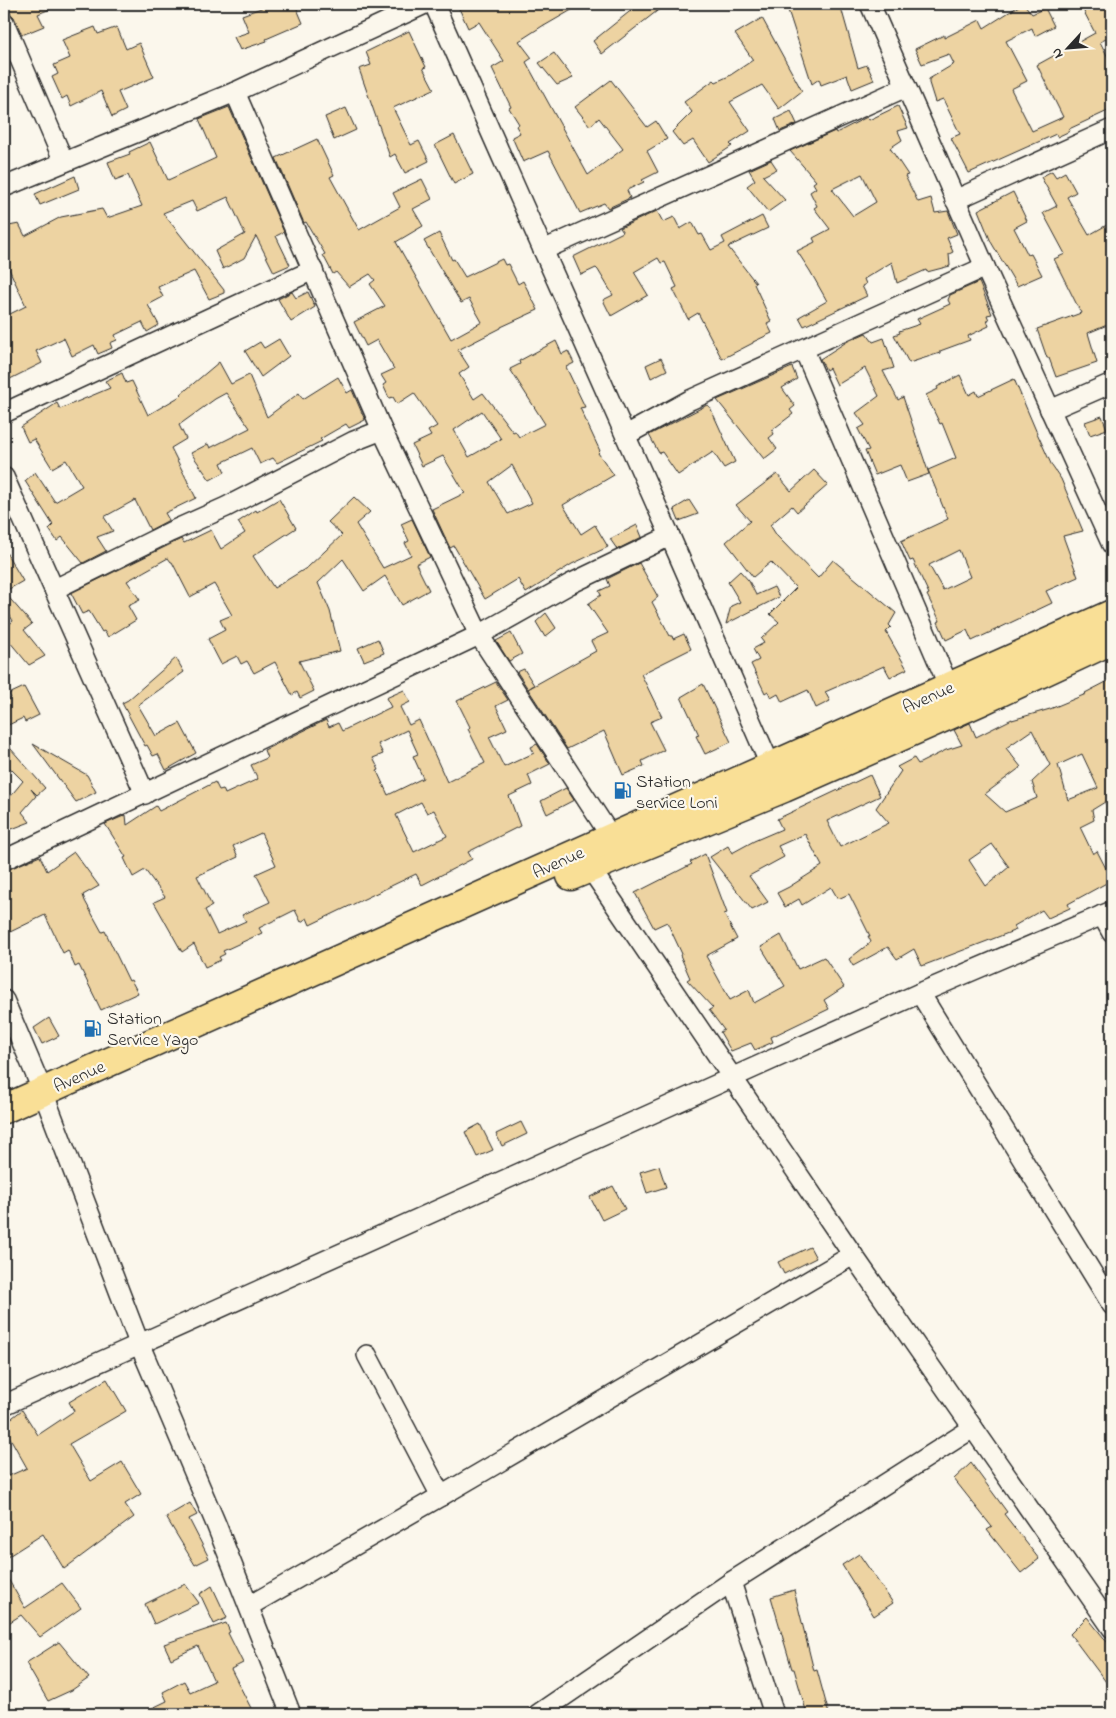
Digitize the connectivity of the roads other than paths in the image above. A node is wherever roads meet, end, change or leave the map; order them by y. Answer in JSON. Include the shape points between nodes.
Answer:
{"nodes":[{"id":1,"x":426,"y":4,"type":"edge"},
{"id":2,"x":434,"y":4,"type":"edge"},
{"id":3,"x":870,"y":4,"type":"edge"},
{"id":4,"x":4,"y":22,"type":"edge"},
{"id":5,"x":4,"y":27,"type":"edge"},
{"id":6,"x":906,"y":87,"type":"junction"},
{"id":7,"x":235,"y":92,"type":"junction"},
{"id":8,"x":1112,"y":129,"type":"edge"},
{"id":9,"x":64,"y":162,"type":"junction"},
{"id":10,"x":4,"y":187,"type":"edge"},
{"id":11,"x":955,"y":200,"type":"junction"},
{"id":12,"x":543,"y":250,"type":"junction"},
{"id":13,"x":985,"y":267,"type":"junction"},
{"id":14,"x":313,"y":270,"type":"junction"},
{"id":15,"x":804,"y":350,"type":"junction"},
{"id":16,"x":1112,"y":383,"type":"edge"},
{"id":17,"x":1050,"y":410,"type":"junction"},
{"id":18,"x":4,"y":413,"type":"edge"},
{"id":19,"x":382,"y":430,"type":"junction"},
{"id":20,"x":626,"y":435,"type":"junction"},
{"id":21,"x":4,"y":477,"type":"edge"},
{"id":22,"x":670,"y":536,"type":"junction"},
{"id":23,"x":1112,"y":544,"type":"edge"},
{"id":24,"x":55,"y":589,"type":"junction"},
{"id":25,"x":1112,"y":614,"type":"edge"},
{"id":26,"x":479,"y":636,"type":"junction"},
{"id":27,"x":1112,"y":640,"type":"edge"},
{"id":28,"x":949,"y":687,"type":"junction"},
{"id":29,"x":771,"y":767,"type":"junction"},
{"id":30,"x":146,"y":794,"type":"junction"},
{"id":31,"x":612,"y":838,"type":"junction"},
{"id":32,"x":4,"y":860,"type":"edge"},
{"id":33,"x":590,"y":868,"type":"junction"},
{"id":34,"x":1107,"y":913,"type":"edge"},
{"id":35,"x":1112,"y":933,"type":"edge"},
{"id":36,"x":920,"y":993,"type":"junction"},
{"id":37,"x":4,"y":1000,"type":"edge"},
{"id":38,"x":734,"y":1077,"type":"junction"},
{"id":39,"x":47,"y":1100,"type":"junction"},
{"id":40,"x":4,"y":1109,"type":"edge"},
{"id":41,"x":4,"y":1129,"type":"edge"},
{"id":42,"x":853,"y":1255,"type":"junction"},
{"id":43,"x":1112,"y":1305,"type":"edge"},
{"id":44,"x":140,"y":1343,"type":"junction"},
{"id":45,"x":367,"y":1355,"type":"dead end"},
{"id":46,"x":4,"y":1405,"type":"edge"},
{"id":47,"x":973,"y":1428,"type":"junction"},
{"id":48,"x":441,"y":1496,"type":"junction"},
{"id":49,"x":731,"y":1582,"type":"junction"},
{"id":50,"x":249,"y":1606,"type":"junction"},
{"id":51,"x":1110,"y":1622,"type":"edge"},
{"id":52,"x":291,"y":1714,"type":"edge"},
{"id":53,"x":538,"y":1714,"type":"edge"},
{"id":54,"x":774,"y":1714,"type":"edge"}],
"edges":[{"from":1,"to":7,"type":"street"},
{"from":2,"to":12,"type":"street"},
{"from":3,"to":6,"type":"street"},
{"from":4,"to":9,"type":"street"},
{"from":5,"to":9,"type":"street"},
{"from":6,"to":11,"type":"street"},
{"from":6,"to":12,"type":"street"},
{"from":7,"to":9,"type":"street"},
{"from":7,"to":14,"type":"street"},
{"from":8,"to":11,"type":"street"},
{"from":9,"to":10,"type":"street"},
{"from":11,"to":13,"type":"street"},
{"from":12,"to":20,"type":"street"},
{"from":13,"to":15,"type":"street"},
{"from":13,"to":17,"type":"street"},
{"from":14,"to":18,"type":"street"},
{"from":14,"to":19,"type":"street"},
{"from":15,"to":20,"type":"street","via":[[690,400]]},
{"from":15,"to":28,"type":"street"},
{"from":16,"to":17,"type":"street"},
{"from":17,"to":23,"type":"street"},
{"from":19,"to":24,"type":"street"},
{"from":19,"to":26,"type":"street"},
{"from":20,"to":22,"type":"street"},
{"from":21,"to":24,"type":"street"},
{"from":22,"to":26,"type":"street","via":[[570,584]]},
{"from":22,"to":29,"type":"street"},
{"from":24,"to":30,"type":"street"},
{"from":25,"to":28,"type":"highway","name":"Avenue"},
{"from":26,"to":30,"type":"street"},
{"from":26,"to":31,"type":"street"},
{"from":27,"to":33,"type":"highway","via":[[784,788]]},
{"from":28,"to":29,"type":"highway","name":"Avenue"},
{"from":29,"to":31,"type":"highway","name":"Avenue"},
{"from":30,"to":32,"type":"street"},
{"from":31,"to":39,"type":"highway","name":"Avenue"},
{"from":33,"to":38,"type":"street"},
{"from":33,"to":39,"type":"highway"},
{"from":34,"to":35,"type":"street"},
{"from":34,"to":36,"type":"street"},
{"from":36,"to":38,"type":"street"},
{"from":36,"to":43,"type":"street"},
{"from":37,"to":39,"type":"street"},
{"from":38,"to":42,"type":"street"},
{"from":38,"to":44,"type":"street"},
{"from":39,"to":40,"type":"highway","name":"Avenue"},
{"from":39,"to":41,"type":"highway"},
{"from":39,"to":44,"type":"street"},
{"from":42,"to":47,"type":"street"},
{"from":42,"to":48,"type":"street"},
{"from":44,"to":46,"type":"street"},
{"from":44,"to":50,"type":"street"},
{"from":45,"to":48,"type":"street"},
{"from":47,"to":49,"type":"street"},
{"from":47,"to":51,"type":"street"},
{"from":48,"to":50,"type":"street"},
{"from":49,"to":53,"type":"street"},
{"from":49,"to":54,"type":"street"},
{"from":50,"to":52,"type":"street"}]}
